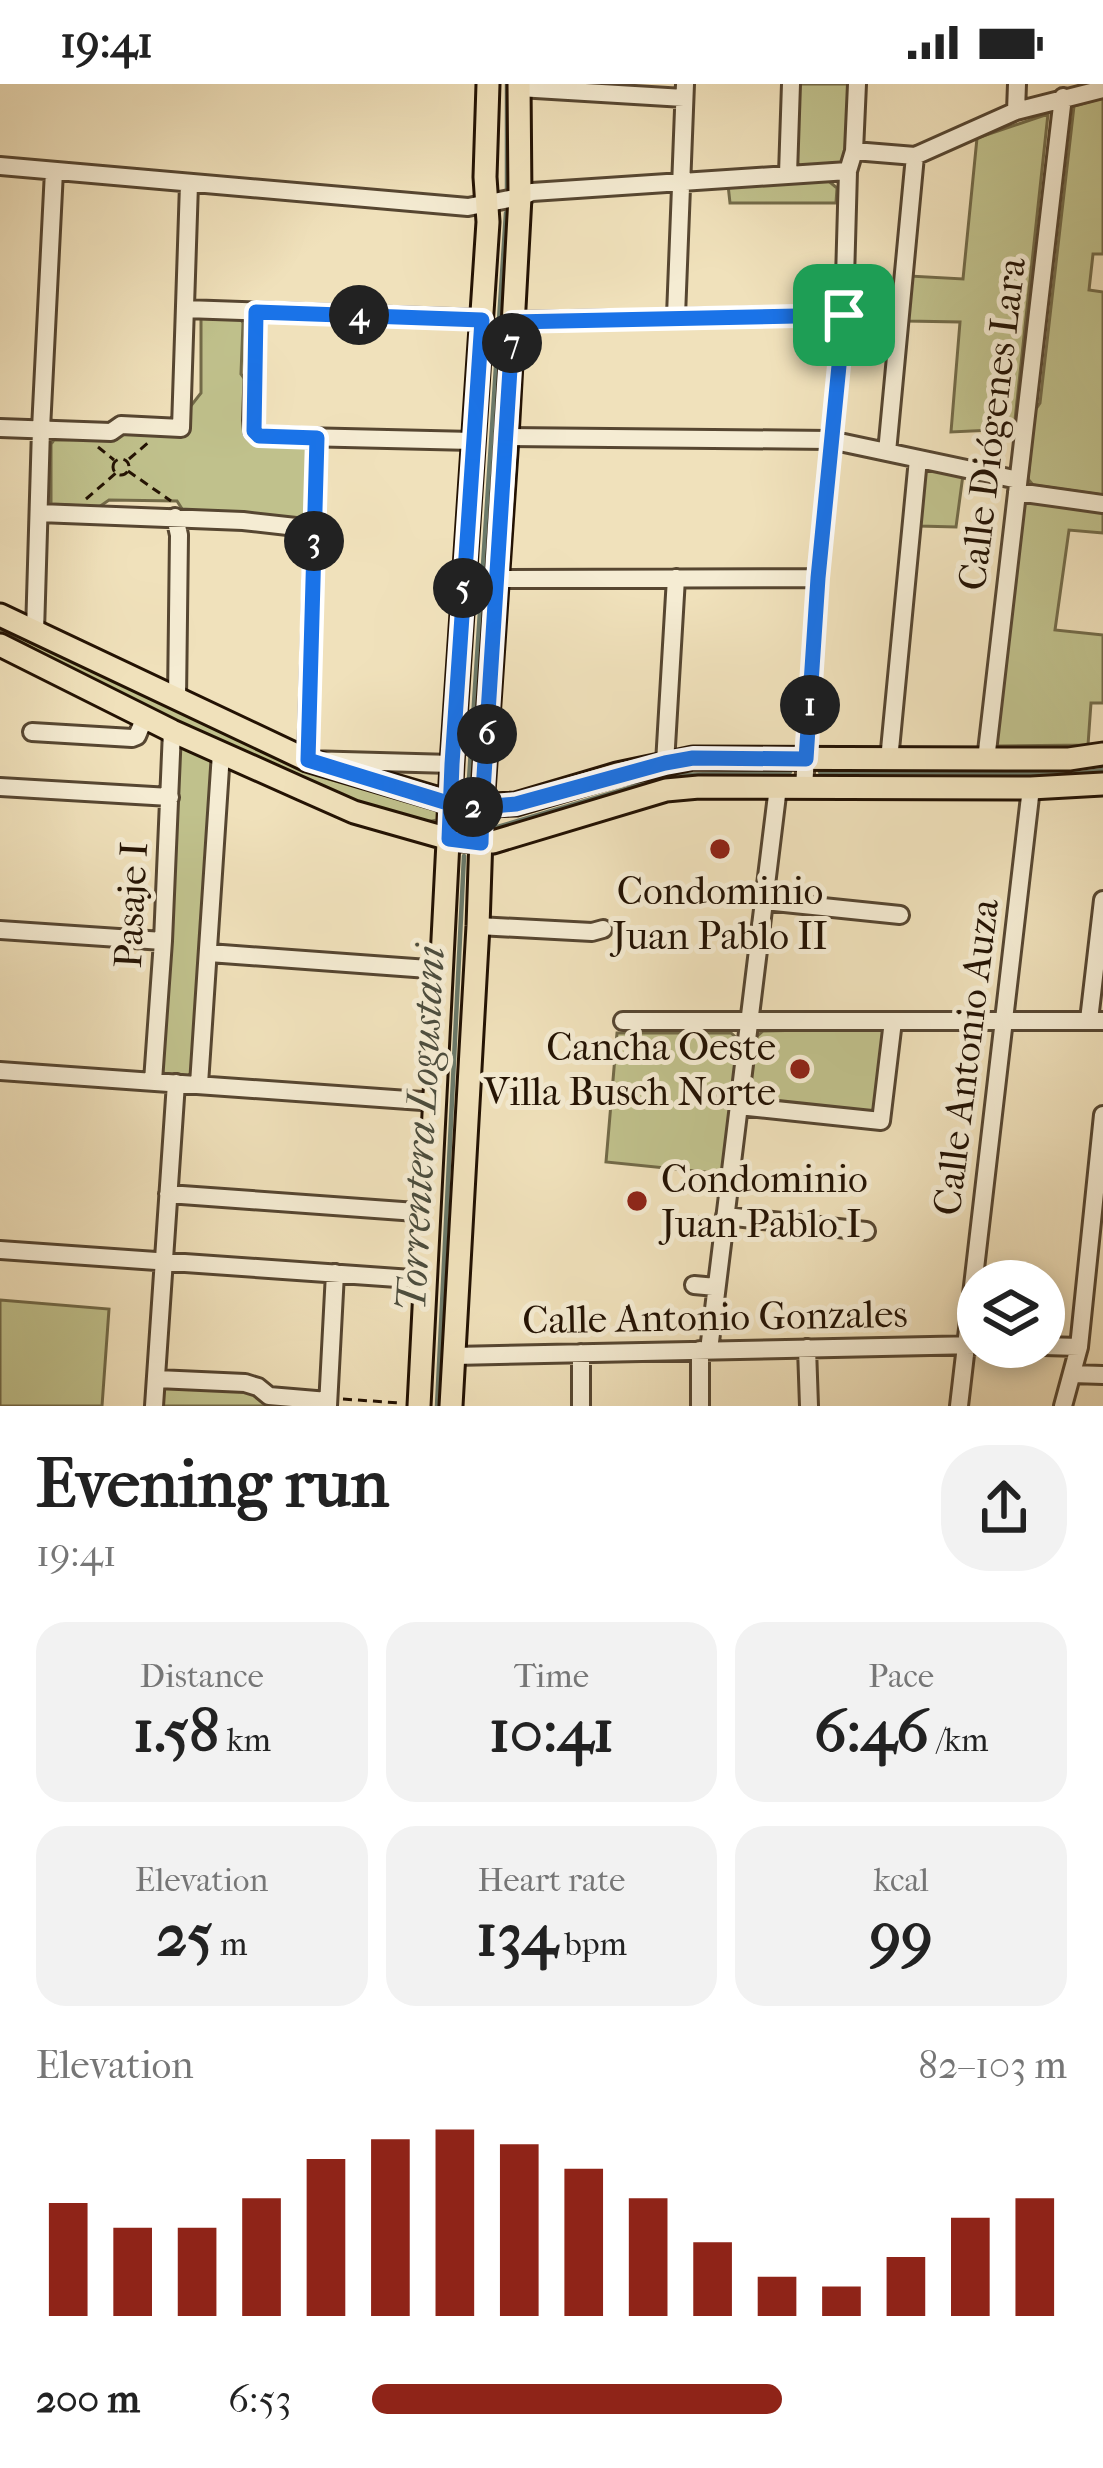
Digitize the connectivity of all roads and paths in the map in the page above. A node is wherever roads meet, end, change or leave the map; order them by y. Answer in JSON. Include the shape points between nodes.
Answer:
{"nodes":[{"id":1,"x":488,"y":84,"type":"edge"},
{"id":2,"x":791,"y":84,"type":"edge"},
{"id":3,"x":857,"y":84,"type":"edge"},
{"id":4,"x":1017,"y":84,"type":"edge"},
{"id":5,"x":519,"y":86,"type":"edge"},
{"id":6,"x":1103,"y":88,"type":"edge"},
{"id":7,"x":684,"y":91,"type":"edge"},
{"id":8,"x":1063,"y":97,"type":"junction"},
{"id":9,"x":1016,"y":111,"type":"junction"},
{"id":10,"x":854,"y":151,"type":"junction"},
{"id":11,"x":915,"y":155,"type":"junction"},
{"id":12,"x":0,"y":166,"type":"edge"},
{"id":13,"x":54,"y":171,"type":"junction"},
{"id":14,"x":848,"y":171,"type":"junction"},
{"id":15,"x":788,"y":174,"type":"junction"},
{"id":16,"x":681,"y":182,"type":"junction"},
{"id":17,"x":189,"y":184,"type":"junction"},
{"id":18,"x":520,"y":197,"type":"junction"},
{"id":19,"x":485,"y":202,"type":"junction"},
{"id":20,"x":185,"y":309,"type":"junction"},
{"id":21,"x":256,"y":312,"type":"junction"},
{"id":22,"x":844,"y":315,"type":"junction"},
{"id":23,"x":676,"y":316,"type":"junction"},
{"id":24,"x":482,"y":320,"type":"junction"},
{"id":25,"x":513,"y":322,"type":"junction"},
{"id":26,"x":158,"y":426,"type":"junction"},
{"id":27,"x":0,"y":428,"type":"edge"},
{"id":28,"x":41,"y":429,"type":"junction"},
{"id":29,"x":507,"y":437,"type":"junction"},
{"id":30,"x":317,"y":438,"type":"junction"},
{"id":31,"x":830,"y":440,"type":"junction"},
{"id":32,"x":473,"y":441,"type":"junction"},
{"id":33,"x":887,"y":452,"type":"junction"},
{"id":34,"x":918,"y":459,"type":"junction"},
{"id":35,"x":127,"y":461,"type":"junction"},
{"id":36,"x":128,"y":471,"type":"junction"},
{"id":37,"x":116,"y":472,"type":"junction"},
{"id":38,"x":1017,"y":486,"type":"junction"},
{"id":39,"x":1103,"y":504,"type":"edge"},
{"id":40,"x":40,"y":513,"type":"junction"},
{"id":41,"x":83,"y":513,"type":"junction"},
{"id":42,"x":175,"y":517,"type":"junction"},
{"id":43,"x":314,"y":529,"type":"junction"},
{"id":44,"x":676,"y":578,"type":"junction"},
{"id":45,"x":818,"y":578,"type":"junction"},
{"id":46,"x":498,"y":579,"type":"junction"},
{"id":47,"x":0,"y":615,"type":"edge"},
{"id":48,"x":35,"y":632,"type":"junction"},
{"id":49,"x":0,"y":645,"type":"edge"},
{"id":50,"x":177,"y":699,"type":"junction"},
{"id":51,"x":145,"y":717,"type":"junction"},
{"id":52,"x":172,"y":731,"type":"junction"},
{"id":53,"x":32,"y":732,"type":"dead end"},
{"id":54,"x":220,"y":753,"type":"junction"},
{"id":55,"x":1103,"y":754,"type":"edge"},
{"id":56,"x":806,"y":759,"type":"junction"},
{"id":57,"x":308,"y":760,"type":"junction"},
{"id":58,"x":889,"y":760,"type":"junction"},
{"id":59,"x":986,"y":760,"type":"junction"},
{"id":60,"x":665,"y":763,"type":"junction"},
{"id":61,"x":452,"y":764,"type":"junction"},
{"id":62,"x":1103,"y":784,"type":"edge"},
{"id":63,"x":0,"y":787,"type":"edge"},
{"id":64,"x":778,"y":787,"type":"junction"},
{"id":65,"x":804,"y":787,"type":"junction"},
{"id":66,"x":1031,"y":788,"type":"junction"},
{"id":67,"x":170,"y":797,"type":"junction"},
{"id":68,"x":451,"y":804,"type":"junction"},
{"id":69,"x":482,"y":807,"type":"junction"},
{"id":70,"x":449,"y":839,"type":"junction"},
{"id":71,"x":481,"y":843,"type":"junction"},
{"id":72,"x":1103,"y":900,"type":"edge"},
{"id":73,"x":765,"y":902,"type":"junction"},
{"id":74,"x":901,"y":915,"type":"dead end"},
{"id":75,"x":478,"y":926,"type":"junction"},
{"id":76,"x":603,"y":929,"type":"dead end"},
{"id":77,"x":0,"y":930,"type":"edge"},
{"id":78,"x":164,"y":941,"type":"junction"},
{"id":79,"x":209,"y":953,"type":"junction"},
{"id":80,"x":442,"y":970,"type":"junction"},
{"id":81,"x":749,"y":1021,"type":"junction"},
{"id":82,"x":1096,"y":1021,"type":"edge"},
{"id":83,"x":623,"y":1022,"type":"dead end"},
{"id":84,"x":893,"y":1022,"type":"junction"},
{"id":85,"x":1002,"y":1022,"type":"junction"},
{"id":86,"x":0,"y":1072,"type":"edge"},
{"id":87,"x":153,"y":1082,"type":"junction"},
{"id":88,"x":176,"y":1083,"type":"junction"},
{"id":89,"x":199,"y":1084,"type":"junction"},
{"id":90,"x":436,"y":1102,"type":"junction"},
{"id":91,"x":739,"y":1106,"type":"junction"},
{"id":92,"x":1103,"y":1115,"type":"edge"},
{"id":93,"x":1101,"y":1167,"type":"edge"},
{"id":94,"x":168,"y":1194,"type":"junction"},
{"id":95,"x":430,"y":1214,"type":"junction"},
{"id":96,"x":724,"y":1222,"type":"junction"},
{"id":97,"x":702,"y":1226,"type":"dead end"},
{"id":98,"x":866,"y":1231,"type":"dead end"},
{"id":99,"x":0,"y":1250,"type":"edge"},
{"id":100,"x":163,"y":1260,"type":"junction"},
{"id":101,"x":980,"y":1260,"type":"edge"},
{"id":102,"x":335,"y":1273,"type":"junction"},
{"id":103,"x":426,"y":1280,"type":"junction"},
{"id":104,"x":694,"y":1285,"type":"dead end"},
{"id":105,"x":716,"y":1287,"type":"junction"},
{"id":106,"x":957,"y":1345,"type":"edge"},
{"id":107,"x":1065,"y":1347,"type":"edge"},
{"id":108,"x":1079,"y":1347,"type":"junction"},
{"id":109,"x":807,"y":1348,"type":"junction"},
{"id":110,"x":704,"y":1350,"type":"junction"},
{"id":111,"x":581,"y":1353,"type":"junction"},
{"id":112,"x":454,"y":1356,"type":"junction"},
{"id":113,"x":967,"y":1368,"type":"edge"},
{"id":114,"x":1072,"y":1374,"type":"junction"},
{"id":115,"x":1103,"y":1375,"type":"edge"},
{"id":116,"x":157,"y":1379,"type":"junction"},
{"id":117,"x":328,"y":1402,"type":"edge"},
{"id":118,"x":154,"y":1406,"type":"edge"},
{"id":119,"x":419,"y":1406,"type":"edge"},
{"id":120,"x":451,"y":1406,"type":"edge"},
{"id":121,"x":581,"y":1406,"type":"edge"},
{"id":122,"x":700,"y":1406,"type":"edge"},
{"id":123,"x":808,"y":1406,"type":"edge"},
{"id":124,"x":958,"y":1406,"type":"edge"},
{"id":125,"x":1063,"y":1406,"type":"edge"}],
"edges":[{"from":1,"to":19,"type":"main road"},
{"from":2,"to":15,"type":"street"},
{"from":3,"to":10,"type":"street"},
{"from":4,"to":9,"type":"street"},
{"from":5,"to":7,"type":"street"},
{"from":5,"to":18,"type":"main road"},
{"from":6,"to":8,"type":"street"},
{"from":7,"to":16,"type":"street"},
{"from":8,"to":9,"type":"street"},
{"from":8,"to":38,"type":"street","name":"Calle Diógenes Lara"},
{"from":9,"to":11,"type":"street"},
{"from":10,"to":11,"type":"street"},
{"from":10,"to":14,"type":"street"},
{"from":11,"to":33,"type":"street"},
{"from":12,"to":13,"type":"street"},
{"from":13,"to":17,"type":"street"},
{"from":13,"to":28,"type":"street"},
{"from":14,"to":15,"type":"street"},
{"from":14,"to":22,"type":"street"},
{"from":15,"to":16,"type":"street"},
{"from":16,"to":18,"type":"street"},
{"from":16,"to":23,"type":"street"},
{"from":17,"to":19,"type":"street","via":[[468,207]]},
{"from":17,"to":20,"type":"street"},
{"from":18,"to":19,"type":"street"},
{"from":18,"to":25,"type":"main road"},
{"from":19,"to":24,"type":"main road"},
{"from":20,"to":21,"type":"street"},
{"from":20,"to":26,"type":"street","via":[[181,428]]},
{"from":21,"to":24,"type":"street"},
{"from":21,"to":30,"type":"street","via":[[254,431]]},
{"from":22,"to":23,"type":"street"},
{"from":22,"to":31,"type":"street"},
{"from":23,"to":25,"type":"street"},
{"from":24,"to":32,"type":"main road"},
{"from":25,"to":29,"type":"main road"},
{"from":26,"to":28,"type":"street"},
{"from":26,"to":35,"type":"path"},
{"from":27,"to":28,"type":"street"},
{"from":28,"to":40,"type":"street"},
{"from":29,"to":31,"type":"street"},
{"from":29,"to":46,"type":"main road"},
{"from":30,"to":32,"type":"street"},
{"from":30,"to":43,"type":"street"},
{"from":31,"to":33,"type":"street"},
{"from":31,"to":45,"type":"street"},
{"from":32,"to":61,"type":"main road"},
{"from":33,"to":34,"type":"street"},
{"from":34,"to":38,"type":"street"},
{"from":34,"to":58,"type":"street"},
{"from":35,"to":36,"type":"path"},
{"from":35,"to":37,"type":"path","via":[[115,461]]},
{"from":36,"to":37,"type":"path"},
{"from":36,"to":42,"type":"path","via":[[174,503]]},
{"from":37,"to":41,"type":"path","via":[[84,500]]},
{"from":38,"to":39,"type":"street"},
{"from":38,"to":59,"type":"street","name":"Calle Diógenes Lara"},
{"from":40,"to":41,"type":"street"},
{"from":40,"to":48,"type":"street"},
{"from":41,"to":42,"type":"street"},
{"from":42,"to":43,"type":"street"},
{"from":42,"to":50,"type":"street"},
{"from":43,"to":57,"type":"street"},
{"from":44,"to":45,"type":"street"},
{"from":44,"to":46,"type":"street"},
{"from":44,"to":60,"type":"street"},
{"from":45,"to":56,"type":"street"},
{"from":46,"to":69,"type":"main road"},
{"from":47,"to":48,"type":"main road"},
{"from":48,"to":50,"type":"main road"},
{"from":49,"to":51,"type":"main road"},
{"from":50,"to":57,"type":"main road"},
{"from":51,"to":52,"type":"main road"},
{"from":51,"to":53,"type":"street","via":[[132,738]]},
{"from":52,"to":54,"type":"main road"},
{"from":52,"to":67,"type":"street","name":"Pasaje I"},
{"from":54,"to":70,"type":"main road","via":[[354,812]]},
{"from":54,"to":79,"type":"street"},
{"from":55,"to":59,"type":"main road"},
{"from":56,"to":58,"type":"main road"},
{"from":56,"to":60,"type":"main road"},
{"from":56,"to":65,"type":"street"},
{"from":57,"to":61,"type":"street"},
{"from":57,"to":68,"type":"main road"},
{"from":58,"to":59,"type":"main road"},
{"from":60,"to":69,"type":"main road"},
{"from":61,"to":68,"type":"main road"},
{"from":62,"to":66,"type":"main road"},
{"from":63,"to":67,"type":"street"},
{"from":64,"to":65,"type":"main road"},
{"from":64,"to":71,"type":"main road","via":[[666,790]]},
{"from":64,"to":73,"type":"street"},
{"from":65,"to":66,"type":"main road"},
{"from":66,"to":85,"type":"street","name":"Calle Antonio Auza"},
{"from":67,"to":78,"type":"street","name":"Pasaje I"},
{"from":68,"to":69,"type":"main road"},
{"from":68,"to":70,"type":"main road"},
{"from":69,"to":71,"type":"main road"},
{"from":70,"to":71,"type":"main road"},
{"from":70,"to":80,"type":"main road"},
{"from":71,"to":75,"type":"main road"},
{"from":72,"to":82,"type":"street"},
{"from":73,"to":74,"type":"street"},
{"from":73,"to":81,"type":"street"},
{"from":75,"to":76,"type":"street"},
{"from":75,"to":112,"type":"main road"},
{"from":77,"to":78,"type":"street"},
{"from":78,"to":87,"type":"street","name":"Pasaje I"},
{"from":79,"to":80,"type":"street"},
{"from":79,"to":89,"type":"street"},
{"from":80,"to":90,"type":"main road"},
{"from":81,"to":83,"type":"street"},
{"from":81,"to":84,"type":"street"},
{"from":81,"to":91,"type":"street"},
{"from":82,"to":85,"type":"street"},
{"from":84,"to":85,"type":"street"},
{"from":84,"to":91,"type":"street","via":[[881,1121]]},
{"from":85,"to":101,"type":"street","name":"Calle Antonio Auza"},
{"from":86,"to":87,"type":"street"},
{"from":87,"to":88,"type":"street"},
{"from":88,"to":89,"type":"street"},
{"from":88,"to":94,"type":"street"},
{"from":89,"to":90,"type":"street"},
{"from":90,"to":95,"type":"main road"},
{"from":91,"to":96,"type":"street"},
{"from":92,"to":93,"type":"street"},
{"from":93,"to":108,"type":"street"},
{"from":94,"to":95,"type":"street"},
{"from":94,"to":100,"type":"street"},
{"from":95,"to":103,"type":"main road"},
{"from":96,"to":97,"type":"street"},
{"from":96,"to":98,"type":"street"},
{"from":96,"to":105,"type":"street"},
{"from":99,"to":100,"type":"street"},
{"from":100,"to":102,"type":"street"},
{"from":100,"to":116,"type":"street"},
{"from":102,"to":103,"type":"street"},
{"from":102,"to":117,"type":"street"},
{"from":103,"to":119,"type":"main road"},
{"from":104,"to":105,"type":"street"},
{"from":105,"to":110,"type":"street"},
{"from":106,"to":109,"type":"street","name":"Calle Antonio Gonzales"},
{"from":107,"to":108,"type":"street"},
{"from":108,"to":114,"type":"street"},
{"from":109,"to":110,"type":"street","name":"Calle Antonio Gonzales"},
{"from":109,"to":123,"type":"street"},
{"from":110,"to":111,"type":"street","name":"Calle Antonio Gonzales"},
{"from":110,"to":122,"type":"street"},
{"from":111,"to":112,"type":"street","name":"Calle Antonio Gonzales"},
{"from":111,"to":121,"type":"street"},
{"from":112,"to":120,"type":"main road"},
{"from":113,"to":124,"type":"street","name":"Calle Antonio Auza"},
{"from":114,"to":115,"type":"street"},
{"from":114,"to":125,"type":"street"},
{"from":116,"to":117,"type":"street","via":[[245,1383],[269,1396]]},
{"from":116,"to":118,"type":"street"},
{"from":117,"to":119,"type":"path"}]}
